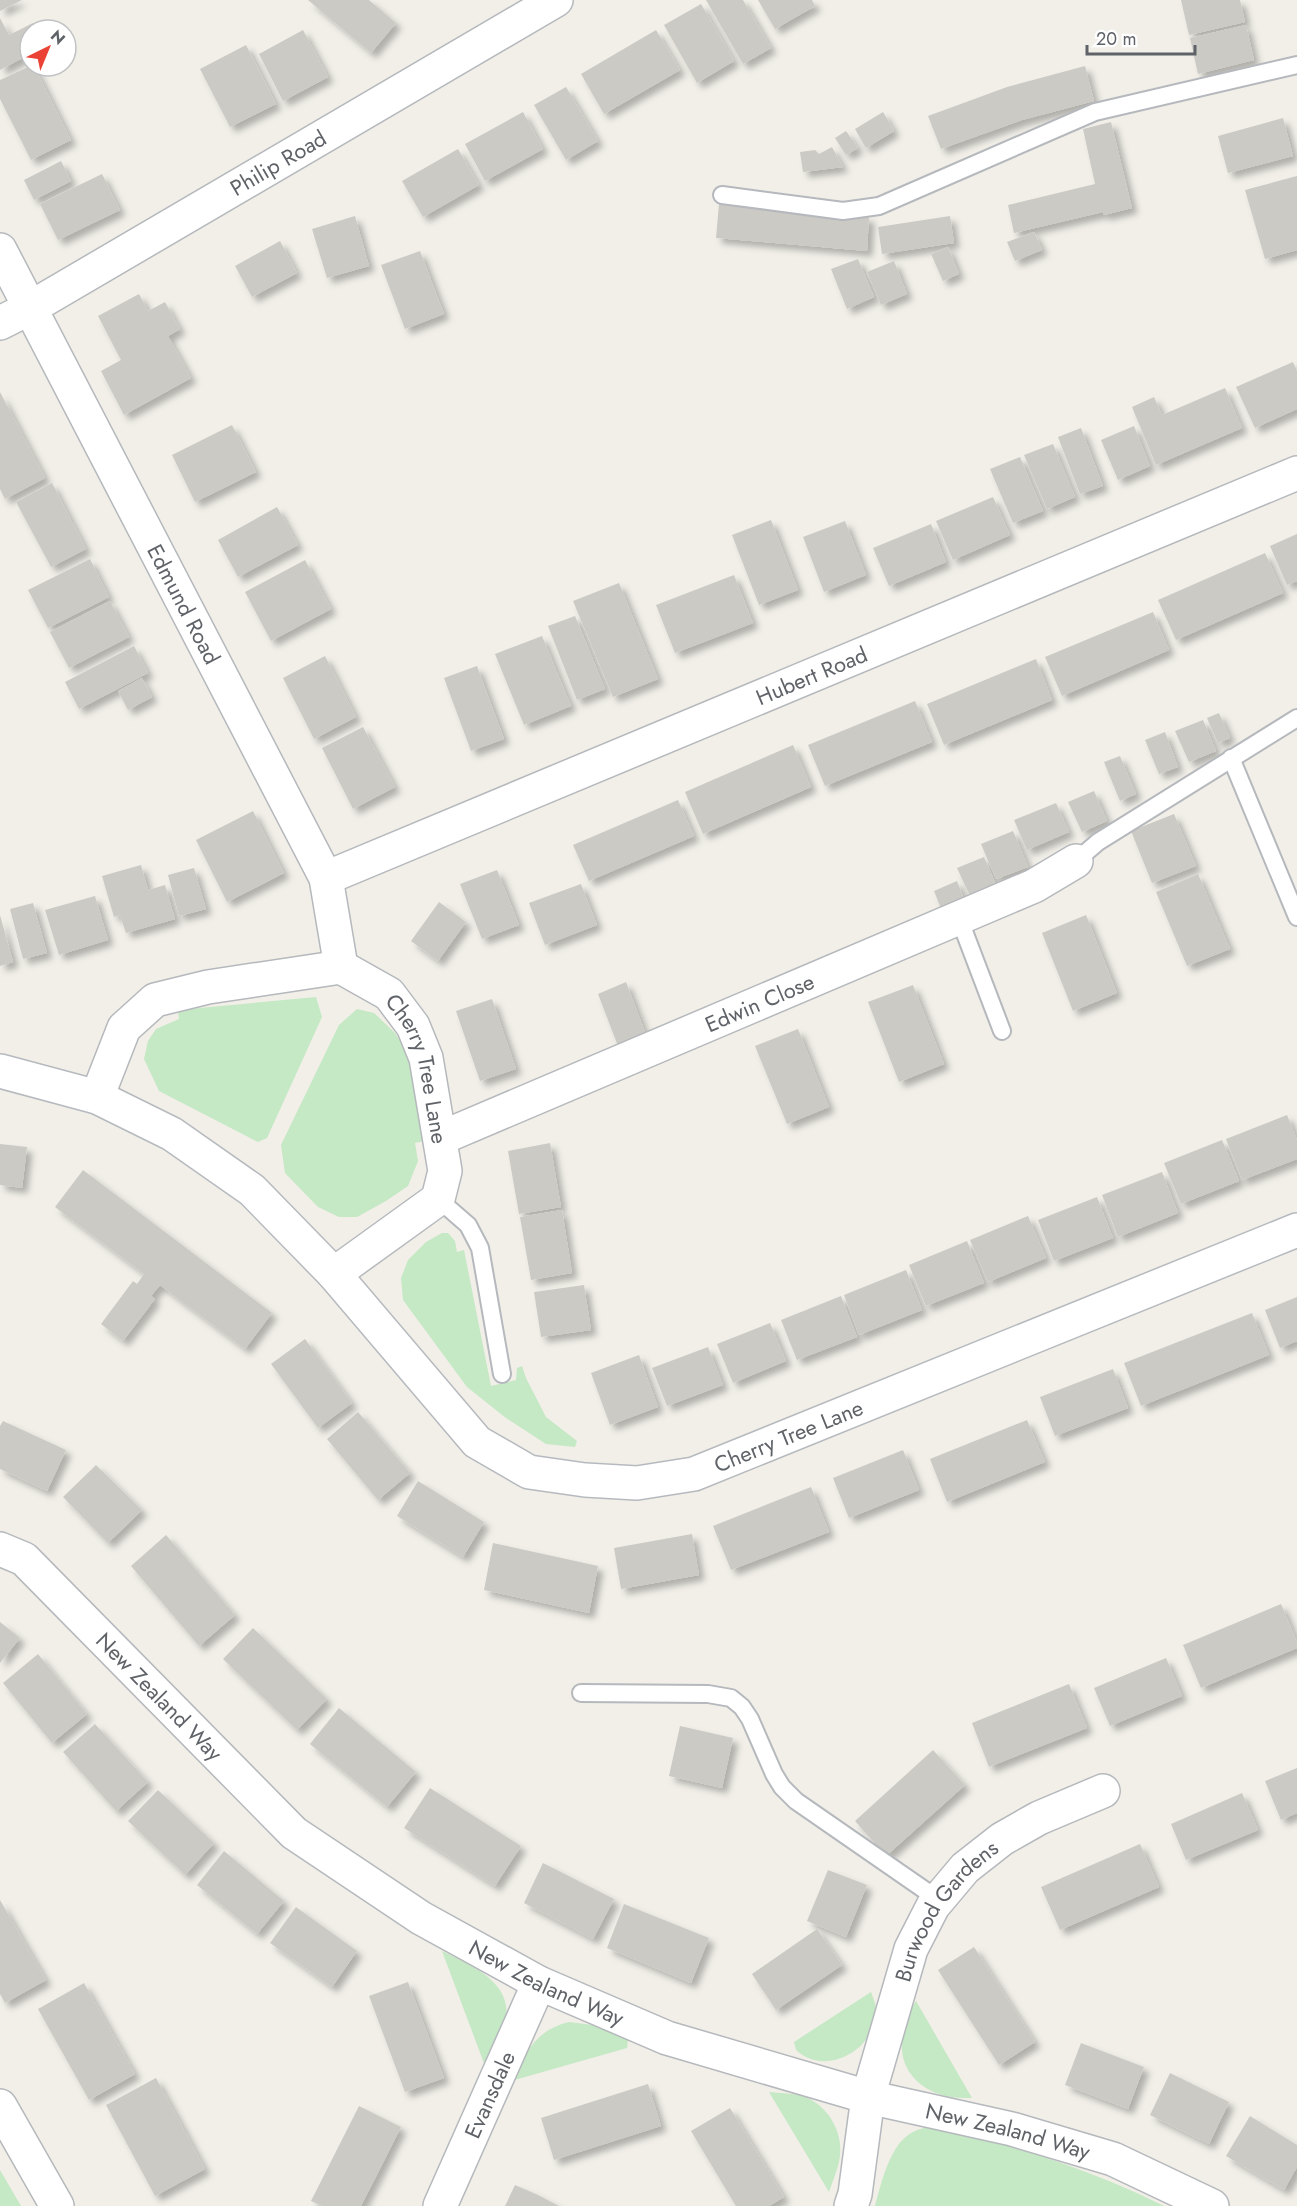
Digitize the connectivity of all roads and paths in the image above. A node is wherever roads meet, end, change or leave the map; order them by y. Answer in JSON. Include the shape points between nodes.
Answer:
{"nodes":[{"id":1,"x":556,"y":0,"type":"edge"},
{"id":2,"x":1297,"y":65,"type":"edge"},
{"id":3,"x":722,"y":195,"type":"dead end"},
{"id":4,"x":0,"y":250,"type":"edge"},
{"id":5,"x":30,"y":308,"type":"junction"},
{"id":6,"x":0,"y":323,"type":"edge"},
{"id":7,"x":1297,"y":473,"type":"edge"},
{"id":8,"x":1297,"y":718,"type":"edge"},
{"id":9,"x":1231,"y":758,"type":"junction"},
{"id":10,"x":1076,"y":861,"type":"joint"},
{"id":11,"x":326,"y":878,"type":"junction"},
{"id":12,"x":1297,"y":917,"type":"edge"},
{"id":13,"x":959,"y":918,"type":"junction"},
{"id":14,"x":340,"y":967,"type":"junction"},
{"id":15,"x":1002,"y":1031,"type":"dead end"},
{"id":16,"x":0,"y":1071,"type":"edge"},
{"id":17,"x":98,"y":1097,"type":"junction"},
{"id":18,"x":441,"y":1137,"type":"junction"},
{"id":19,"x":438,"y":1199,"type":"junction"},
{"id":20,"x":1297,"y":1230,"type":"edge"},
{"id":21,"x":334,"y":1274,"type":"junction"},
{"id":22,"x":502,"y":1374,"type":"dead end"},
{"id":23,"x":0,"y":1548,"type":"edge"},
{"id":24,"x":581,"y":1693,"type":"dead end"},
{"id":25,"x":1103,"y":1791,"type":"dead end"},
{"id":26,"x":939,"y":1900,"type":"junction"},
{"id":27,"x":539,"y":1983,"type":"junction"},
{"id":28,"x":868,"y":2097,"type":"junction"},
{"id":29,"x":0,"y":2106,"type":"edge"},
{"id":30,"x":57,"y":2206,"type":"edge"},
{"id":31,"x":440,"y":2206,"type":"edge"},
{"id":32,"x":852,"y":2206,"type":"edge"},
{"id":33,"x":1212,"y":2206,"type":"edge"}],
"edges":[{"from":1,"to":5,"type":"street","name":"Philip Road"},
{"from":2,"to":3,"type":"lane","via":[[1095,112],[879,206],[843,212]]},
{"from":4,"to":5,"type":"street","name":"Edmund Road"},
{"from":5,"to":6,"type":"street","name":"Philip Road"},
{"from":5,"to":11,"type":"street","name":"Edmund Road"},
{"from":7,"to":11,"type":"street","name":"Hubert Road"},
{"from":8,"to":9,"type":"lane"},
{"from":9,"to":10,"type":"lane","via":[[1098,842]]},
{"from":9,"to":12,"type":"lane"},
{"from":10,"to":13,"type":"street","name":"Edwin Close","via":[[1034,886]]},
{"from":11,"to":14,"type":"street","name":"Edmund Road"},
{"from":13,"to":15,"type":"lane"},
{"from":13,"to":18,"type":"street","name":"Edwin Close"},
{"from":14,"to":17,"type":"street","via":[[208,987],[155,1000],[124,1028]]},
{"from":14,"to":18,"type":"street","name":"Cherry Tree Lane","via":[[389,994],[413,1026],[426,1059]]},
{"from":16,"to":17,"type":"street","name":"Cherry Tree Lane"},
{"from":17,"to":21,"type":"street","name":"Cherry Tree Lane","via":[[172,1134],[252,1190]]},
{"from":18,"to":19,"type":"street","name":"Cherry Tree Lane","via":[[445,1171]]},
{"from":19,"to":21,"type":"street"},
{"from":19,"to":22,"type":"lane","via":[[468,1225],[480,1248]]},
{"from":20,"to":21,"type":"street","name":"Cherry Tree Lane","via":[[694,1474],[637,1483],[529,1472],[477,1442]]},
{"from":23,"to":27,"type":"street","name":"New Zealand Way","via":[[24,1559],[294,1833],[421,1918]]},
{"from":24,"to":26,"type":"lane","via":[[708,1694],[730,1698],[750,1719],[774,1774],[796,1801]]},
{"from":25,"to":26,"type":"street","name":"Burwood Gardens","via":[[1002,1839],[965,1868]]},
{"from":26,"to":28,"type":"street","name":"Burwood Gardens","via":[[911,1949]]},
{"from":27,"to":28,"type":"street","name":"New Zealand Way","via":[[667,2038]]},
{"from":27,"to":31,"type":"street","name":"Evansdale"},
{"from":28,"to":32,"type":"street","name":"Burwood Gardens"},
{"from":28,"to":33,"type":"street","name":"New Zealand Way","via":[[1012,2129],[1113,2160]]},
{"from":29,"to":30,"type":"street"}]}
